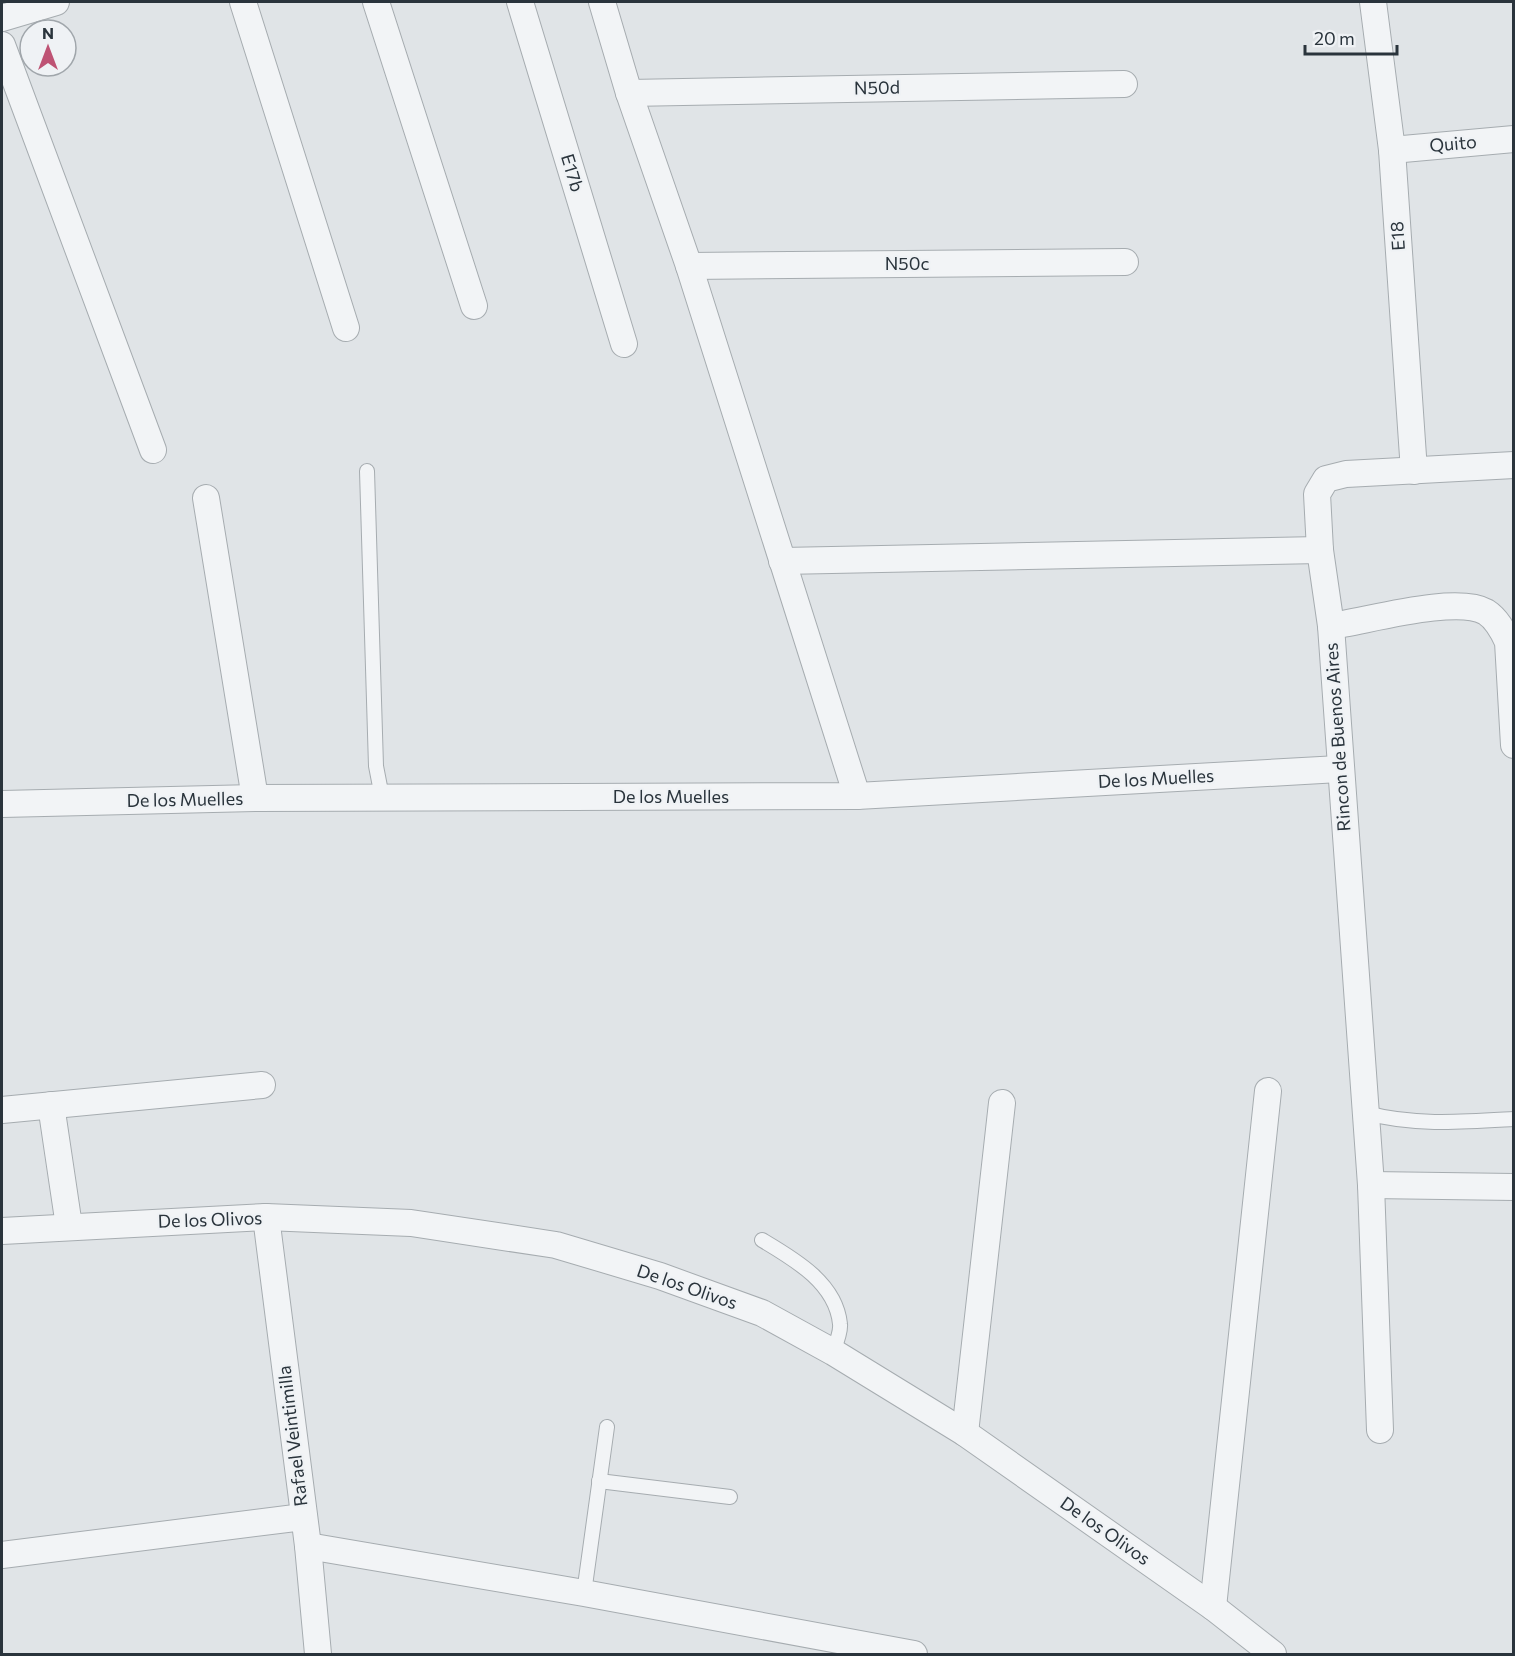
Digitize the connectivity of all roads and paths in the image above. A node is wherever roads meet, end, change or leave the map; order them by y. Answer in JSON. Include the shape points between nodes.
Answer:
{"nodes":[{"id":1,"x":56,"y":2,"type":"edge"},
{"id":2,"x":243,"y":2,"type":"edge"},
{"id":3,"x":376,"y":2,"type":"edge"},
{"id":4,"x":520,"y":2,"type":"edge"},
{"id":5,"x":602,"y":2,"type":"edge"},
{"id":6,"x":1373,"y":2,"type":"edge"},
{"id":7,"x":2,"y":18,"type":"edge"},
{"id":8,"x":2,"y":45,"type":"edge"},
{"id":9,"x":1124,"y":84,"type":"dead end"},
{"id":10,"x":629,"y":93,"type":"junction"},
{"id":11,"x":1514,"y":139,"type":"edge"},
{"id":12,"x":1392,"y":150,"type":"junction"},
{"id":13,"x":1125,"y":262,"type":"dead end"},
{"id":14,"x":689,"y":266,"type":"junction"},
{"id":15,"x":474,"y":306,"type":"dead end"},
{"id":16,"x":346,"y":328,"type":"dead end"},
{"id":17,"x":624,"y":344,"type":"dead end"},
{"id":18,"x":153,"y":450,"type":"dead end"},
{"id":19,"x":1514,"y":465,"type":"edge"},
{"id":20,"x":367,"y":471,"type":"dead end"},
{"id":21,"x":1414,"y":471,"type":"junction"},
{"id":22,"x":206,"y":498,"type":"dead end"},
{"id":23,"x":1320,"y":550,"type":"junction"},
{"id":24,"x":782,"y":561,"type":"junction"},
{"id":25,"x":1331,"y":626,"type":"junction"},
{"id":26,"x":1514,"y":745,"type":"edge"},
{"id":27,"x":1339,"y":769,"type":"junction"},
{"id":28,"x":857,"y":796,"type":"junction"},
{"id":29,"x":382,"y":797,"type":"junction"},
{"id":30,"x":255,"y":798,"type":"junction"},
{"id":31,"x":2,"y":804,"type":"edge"},
{"id":32,"x":262,"y":1085,"type":"dead end"},
{"id":33,"x":1268,"y":1091,"type":"dead end"},
{"id":34,"x":1002,"y":1103,"type":"dead end"},
{"id":35,"x":51,"y":1105,"type":"junction"},
{"id":36,"x":2,"y":1110,"type":"edge"},
{"id":37,"x":1366,"y":1113,"type":"junction"},
{"id":38,"x":1514,"y":1119,"type":"edge"},
{"id":39,"x":1371,"y":1185,"type":"junction"},
{"id":40,"x":1514,"y":1187,"type":"edge"},
{"id":41,"x":266,"y":1217,"type":"junction"},
{"id":42,"x":69,"y":1226,"type":"junction"},
{"id":43,"x":2,"y":1230,"type":"edge"},
{"id":44,"x":762,"y":1240,"type":"dead end"},
{"id":45,"x":833,"y":1352,"type":"junction"},
{"id":46,"x":607,"y":1427,"type":"dead end"},
{"id":47,"x":1380,"y":1430,"type":"dead end"},
{"id":48,"x":965,"y":1433,"type":"junction"},
{"id":49,"x":599,"y":1481,"type":"junction"},
{"id":50,"x":730,"y":1497,"type":"dead end"},
{"id":51,"x":303,"y":1517,"type":"junction"},
{"id":52,"x":308,"y":1546,"type":"junction"},
{"id":53,"x":2,"y":1555,"type":"edge"},
{"id":54,"x":584,"y":1593,"type":"junction"},
{"id":55,"x":1213,"y":1607,"type":"junction"},
{"id":56,"x":318,"y":1654,"type":"edge"},
{"id":57,"x":914,"y":1654,"type":"edge"},
{"id":58,"x":1273,"y":1654,"type":"edge"}],
"edges":[{"from":1,"to":7,"type":"street"},
{"from":2,"to":16,"type":"street"},
{"from":3,"to":15,"type":"street"},
{"from":4,"to":17,"type":"street","name":"E17b"},
{"from":5,"to":10,"type":"street"},
{"from":6,"to":12,"type":"street","name":"E18"},
{"from":8,"to":18,"type":"street"},
{"from":9,"to":10,"type":"street","name":"N50d"},
{"from":10,"to":14,"type":"street"},
{"from":11,"to":12,"type":"street","name":"Quito"},
{"from":12,"to":21,"type":"street","name":"E18"},
{"from":13,"to":14,"type":"street","name":"N50c"},
{"from":14,"to":24,"type":"street"},
{"from":19,"to":21,"type":"street","name":"Rincon de Buenos Aires"},
{"from":20,"to":29,"type":"lane","via":[[376,766]]},
{"from":21,"to":23,"type":"street","name":"Rincon de Buenos Aires","via":[[1346,474],[1326,479],[1317,494]]},
{"from":22,"to":30,"type":"street"},
{"from":23,"to":24,"type":"street"},
{"from":23,"to":25,"type":"street","name":"Rincon de Buenos Aires"},
{"from":24,"to":28,"type":"street"},
{"from":25,"to":26,"type":"street","via":[[1431,607],[1475,608],[1488,613],[1508,642]]},
{"from":25,"to":27,"type":"street","name":"Rincon de Buenos Aires"},
{"from":27,"to":28,"type":"street","name":"De los Muelles"},
{"from":27,"to":37,"type":"street","name":"Rincon de Buenos Aires"},
{"from":28,"to":29,"type":"street","name":"De los Muelles"},
{"from":29,"to":30,"type":"street","name":"De los Muelles"},
{"from":30,"to":31,"type":"street","name":"De los Muelles"},
{"from":32,"to":35,"type":"street"},
{"from":33,"to":55,"type":"street"},
{"from":34,"to":48,"type":"street"},
{"from":35,"to":36,"type":"street"},
{"from":35,"to":42,"type":"street"},
{"from":37,"to":38,"type":"lane","via":[[1415,1122]]},
{"from":37,"to":39,"type":"street","name":"Rincon de Buenos Aires"},
{"from":39,"to":40,"type":"street"},
{"from":39,"to":47,"type":"street","name":"Rincon de Buenos Aires"},
{"from":41,"to":42,"type":"street","name":"De los Olivos"},
{"from":41,"to":45,"type":"street","name":"De los Olivos","via":[[411,1223],[556,1245],[660,1276],[762,1313]]},
{"from":41,"to":51,"type":"street","name":"Rafael Veintimilla"},
{"from":42,"to":43,"type":"street","name":"De los Olivos"},
{"from":44,"to":45,"type":"lane","via":[[802,1264],[829,1294],[841,1325]]},
{"from":45,"to":48,"type":"street","name":"De los Olivos"},
{"from":46,"to":49,"type":"lane"},
{"from":48,"to":55,"type":"street","name":"De los Olivos"},
{"from":49,"to":50,"type":"lane"},
{"from":49,"to":54,"type":"lane"},
{"from":51,"to":52,"type":"street","name":"Rafael Veintimilla"},
{"from":51,"to":53,"type":"street"},
{"from":52,"to":54,"type":"street"},
{"from":52,"to":56,"type":"street","name":"Rafael Veintimilla"},
{"from":54,"to":57,"type":"street"},
{"from":55,"to":58,"type":"street","name":"De los Olivos"}]}
